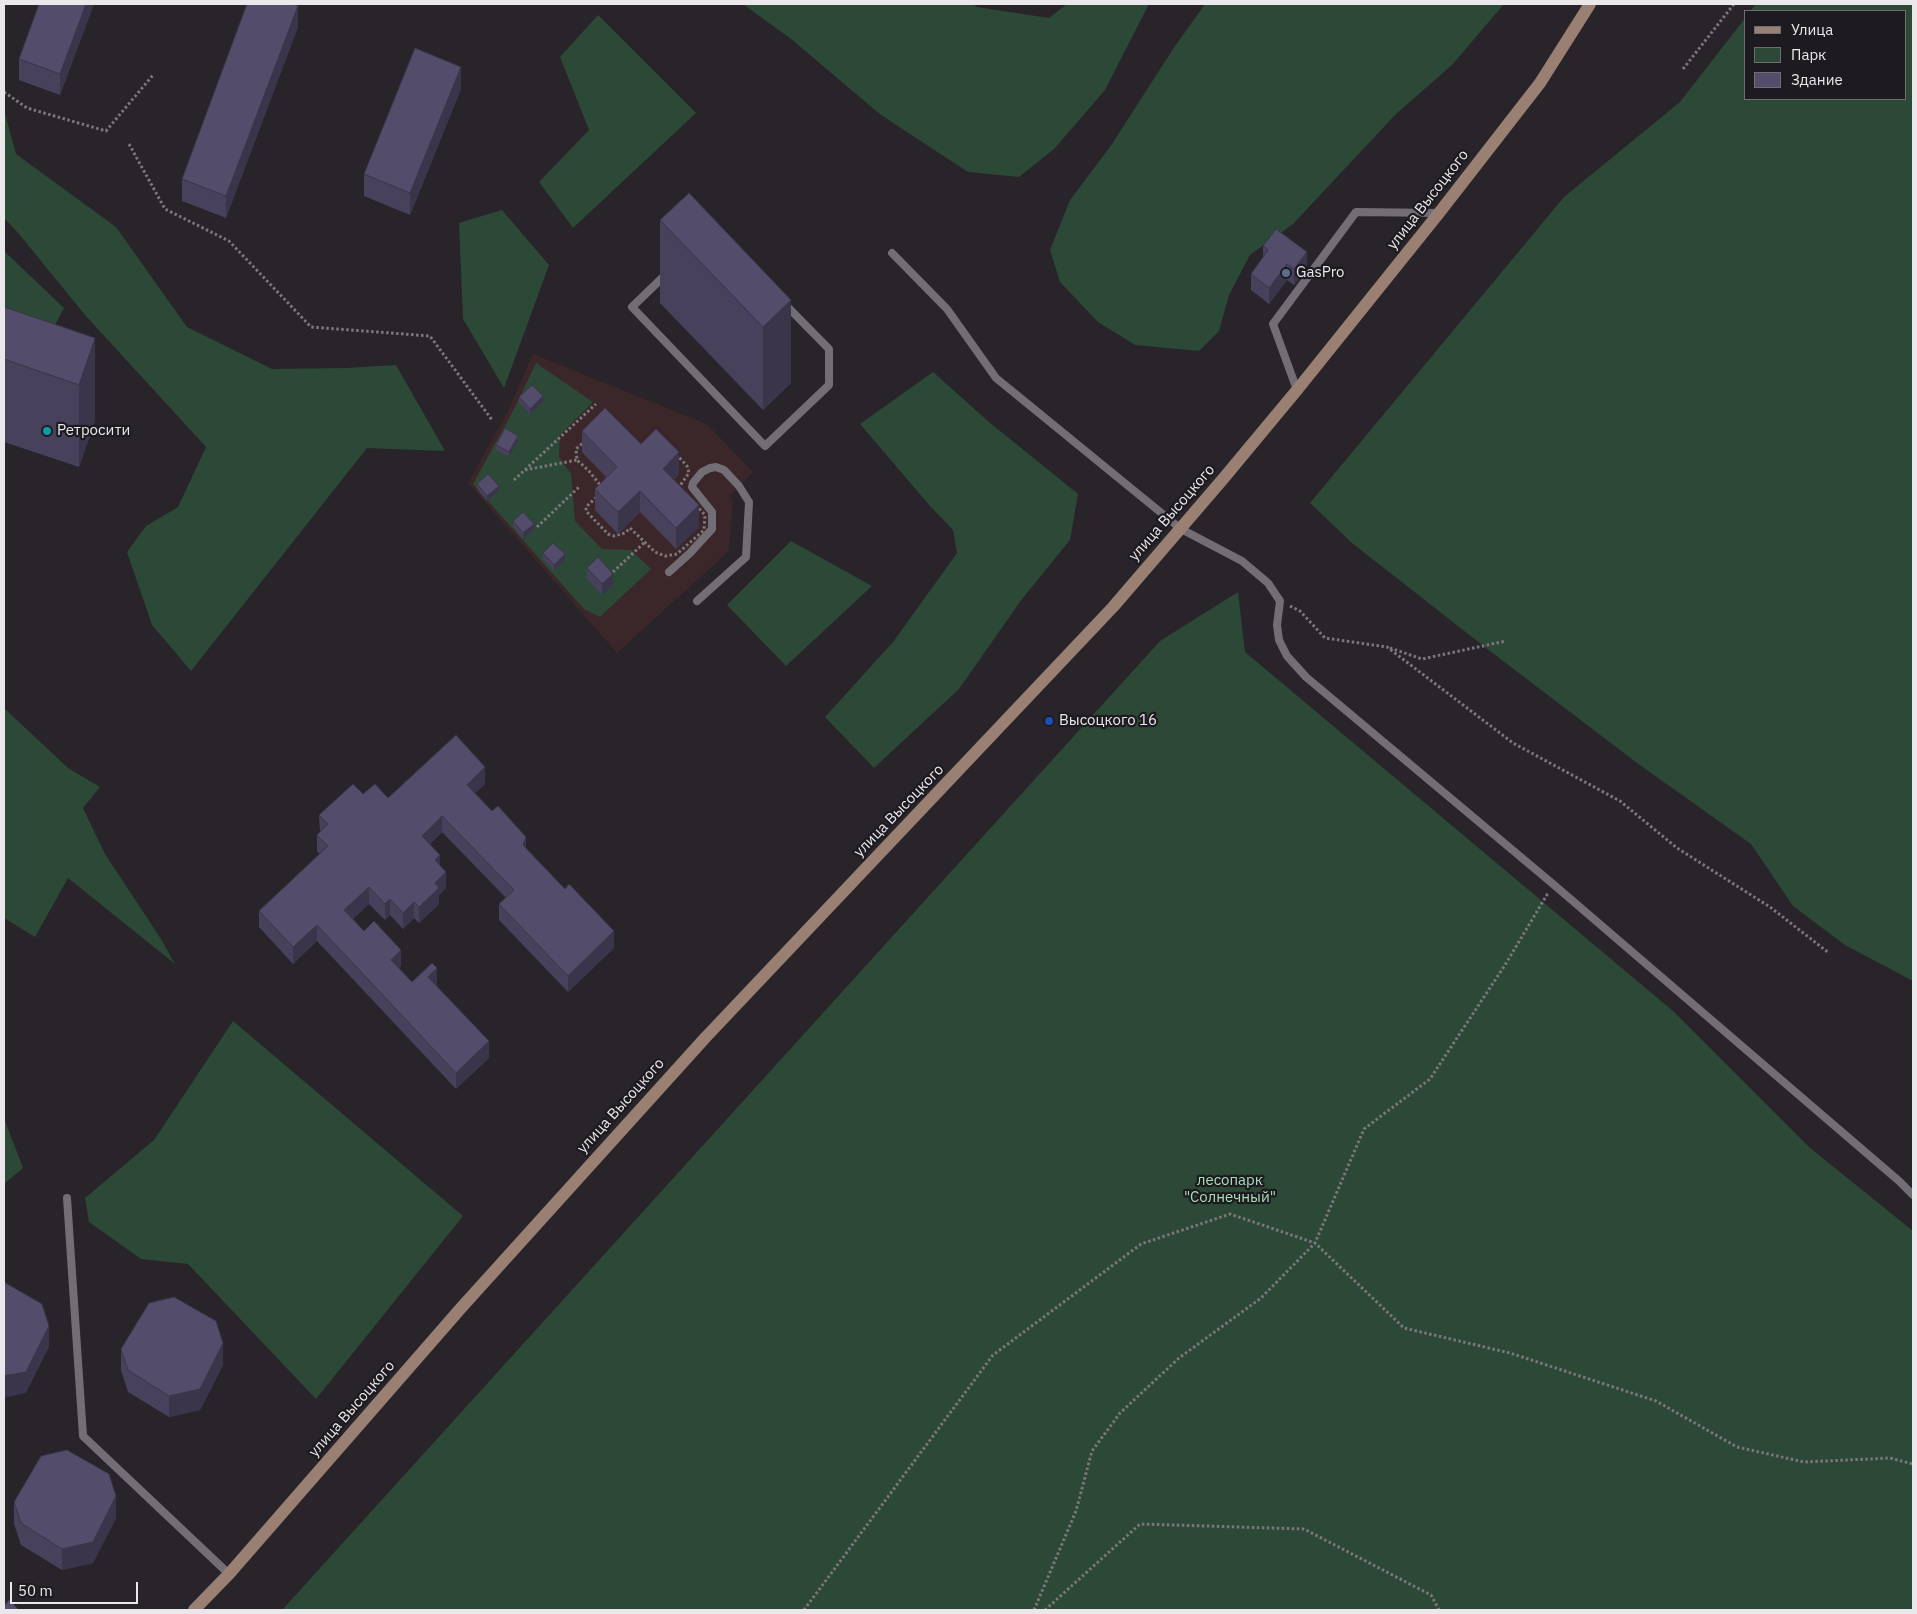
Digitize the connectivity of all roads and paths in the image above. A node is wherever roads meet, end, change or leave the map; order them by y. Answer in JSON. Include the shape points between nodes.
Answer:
{"nodes":[{"id":1,"x":1590,"y":4,"type":"edge"},
{"id":2,"x":1734,"y":4,"type":"edge"},
{"id":3,"x":1682,"y":69,"type":"dead end"},
{"id":4,"x":153,"y":76,"type":"dead end"},
{"id":5,"x":4,"y":92,"type":"edge"},
{"id":6,"x":129,"y":144,"type":"dead end"},
{"id":7,"x":1439,"y":213,"type":"junction"},
{"id":8,"x":892,"y":253,"type":"dead end"},
{"id":9,"x":809,"y":328,"type":"joint"},
{"id":10,"x":1297,"y":390,"type":"junction"},
{"id":11,"x":596,"y":404,"type":"dead end"},
{"id":12,"x":492,"y":420,"type":"dead end"},
{"id":13,"x":576,"y":460,"type":"junction"},
{"id":14,"x":524,"y":470,"type":"junction"},
{"id":15,"x":514,"y":480,"type":"dead end"},
{"id":16,"x":579,"y":487,"type":"dead end"},
{"id":17,"x":537,"y":527,"type":"dead end"},
{"id":18,"x":1181,"y":529,"type":"junction"},
{"id":19,"x":646,"y":542,"type":"junction"},
{"id":20,"x":613,"y":572,"type":"edge"},
{"id":21,"x":668,"y":572,"type":"dead end"},
{"id":22,"x":1280,"y":601,"type":"junction"},
{"id":23,"x":697,"y":602,"type":"dead end"},
{"id":24,"x":1506,"y":641,"type":"dead end"},
{"id":25,"x":1387,"y":647,"type":"junction"},
{"id":26,"x":1553,"y":884,"type":"junction"},
{"id":27,"x":1829,"y":953,"type":"dead end"},
{"id":28,"x":1913,"y":1195,"type":"edge"},
{"id":29,"x":67,"y":1198,"type":"dead end"},
{"id":30,"x":1315,"y":1243,"type":"junction"},
{"id":31,"x":1913,"y":1464,"type":"edge"},
{"id":32,"x":229,"y":1574,"type":"junction"},
{"id":33,"x":194,"y":1610,"type":"edge"},
{"id":34,"x":804,"y":1610,"type":"edge"},
{"id":35,"x":1034,"y":1610,"type":"edge"},
{"id":36,"x":1045,"y":1610,"type":"edge"},
{"id":37,"x":1439,"y":1610,"type":"edge"}],
"edges":[{"from":1,"to":7,"type":"main road","name":"улица Высоцкого","via":[[1540,83]]},
{"from":2,"to":3,"type":"path"},
{"from":4,"to":5,"type":"path","via":[[106,131],[26,108]]},
{"from":6,"to":12,"type":"path","via":[[165,209],[229,241],[310,327],[430,336]]},
{"from":7,"to":10,"type":"main road","name":"улица Высоцкого"},
{"from":7,"to":10,"type":"lane","via":[[1356,212],[1273,324]]},
{"from":8,"to":18,"type":"lane","via":[[946,309],[996,378]]},
{"from":9,"to":9,"type":"lane","via":[[712,230],[632,307],[765,446],[829,385],[829,349]]},
{"from":10,"to":18,"type":"main road","name":"улица Высоцкого"},
{"from":11,"to":14,"type":"path"},
{"from":13,"to":14,"type":"path"},
{"from":13,"to":19,"type":"path","via":[[604,490],[586,507],[586,511],[608,534],[614,536],[630,528]]},
{"from":13,"to":19,"type":"path","via":[[576,449],[602,427],[617,428],[635,447],[661,440],[687,466],[688,473],[679,487],[705,515],[704,530],[677,554],[665,556],[655,552]]},
{"from":14,"to":15,"type":"path"},
{"from":16,"to":17,"type":"path"},
{"from":18,"to":22,"type":"lane","via":[[1242,561],[1268,583]]},
{"from":18,"to":32,"type":"main road","name":"улица Высоцкого","via":[[1113,608],[705,1038],[461,1308]]},
{"from":19,"to":20,"type":"path"},
{"from":21,"to":23,"type":"lane","via":[[712,529],[712,512],[692,487],[693,483],[710,468],[724,470],[749,502],[746,556]]},
{"from":22,"to":25,"type":"path","via":[[1300,611],[1326,638]]},
{"from":22,"to":26,"type":"lane","via":[[1279,640],[1287,656],[1306,677]]},
{"from":24,"to":25,"type":"path","via":[[1422,659]]},
{"from":25,"to":27,"type":"path","via":[[1513,743],[1620,801],[1677,848],[1770,907]]},
{"from":26,"to":28,"type":"lane"},
{"from":26,"to":30,"type":"path","via":[[1506,965],[1430,1079],[1364,1129]]},
{"from":29,"to":32,"type":"lane","via":[[83,1436]]},
{"from":30,"to":31,"type":"path","via":[[1404,1328],[1510,1353],[1656,1401],[1737,1447],[1804,1462],[1890,1458]]},
{"from":30,"to":34,"type":"path","via":[[1230,1214],[1141,1244],[993,1355]]},
{"from":30,"to":35,"type":"path","via":[[1261,1298],[1179,1358],[1120,1413],[1092,1451],[1076,1511]]},
{"from":32,"to":33,"type":"main road","name":"улица Высоцкого"},
{"from":36,"to":37,"type":"path","via":[[1140,1524],[1304,1529],[1431,1595]]}]}
